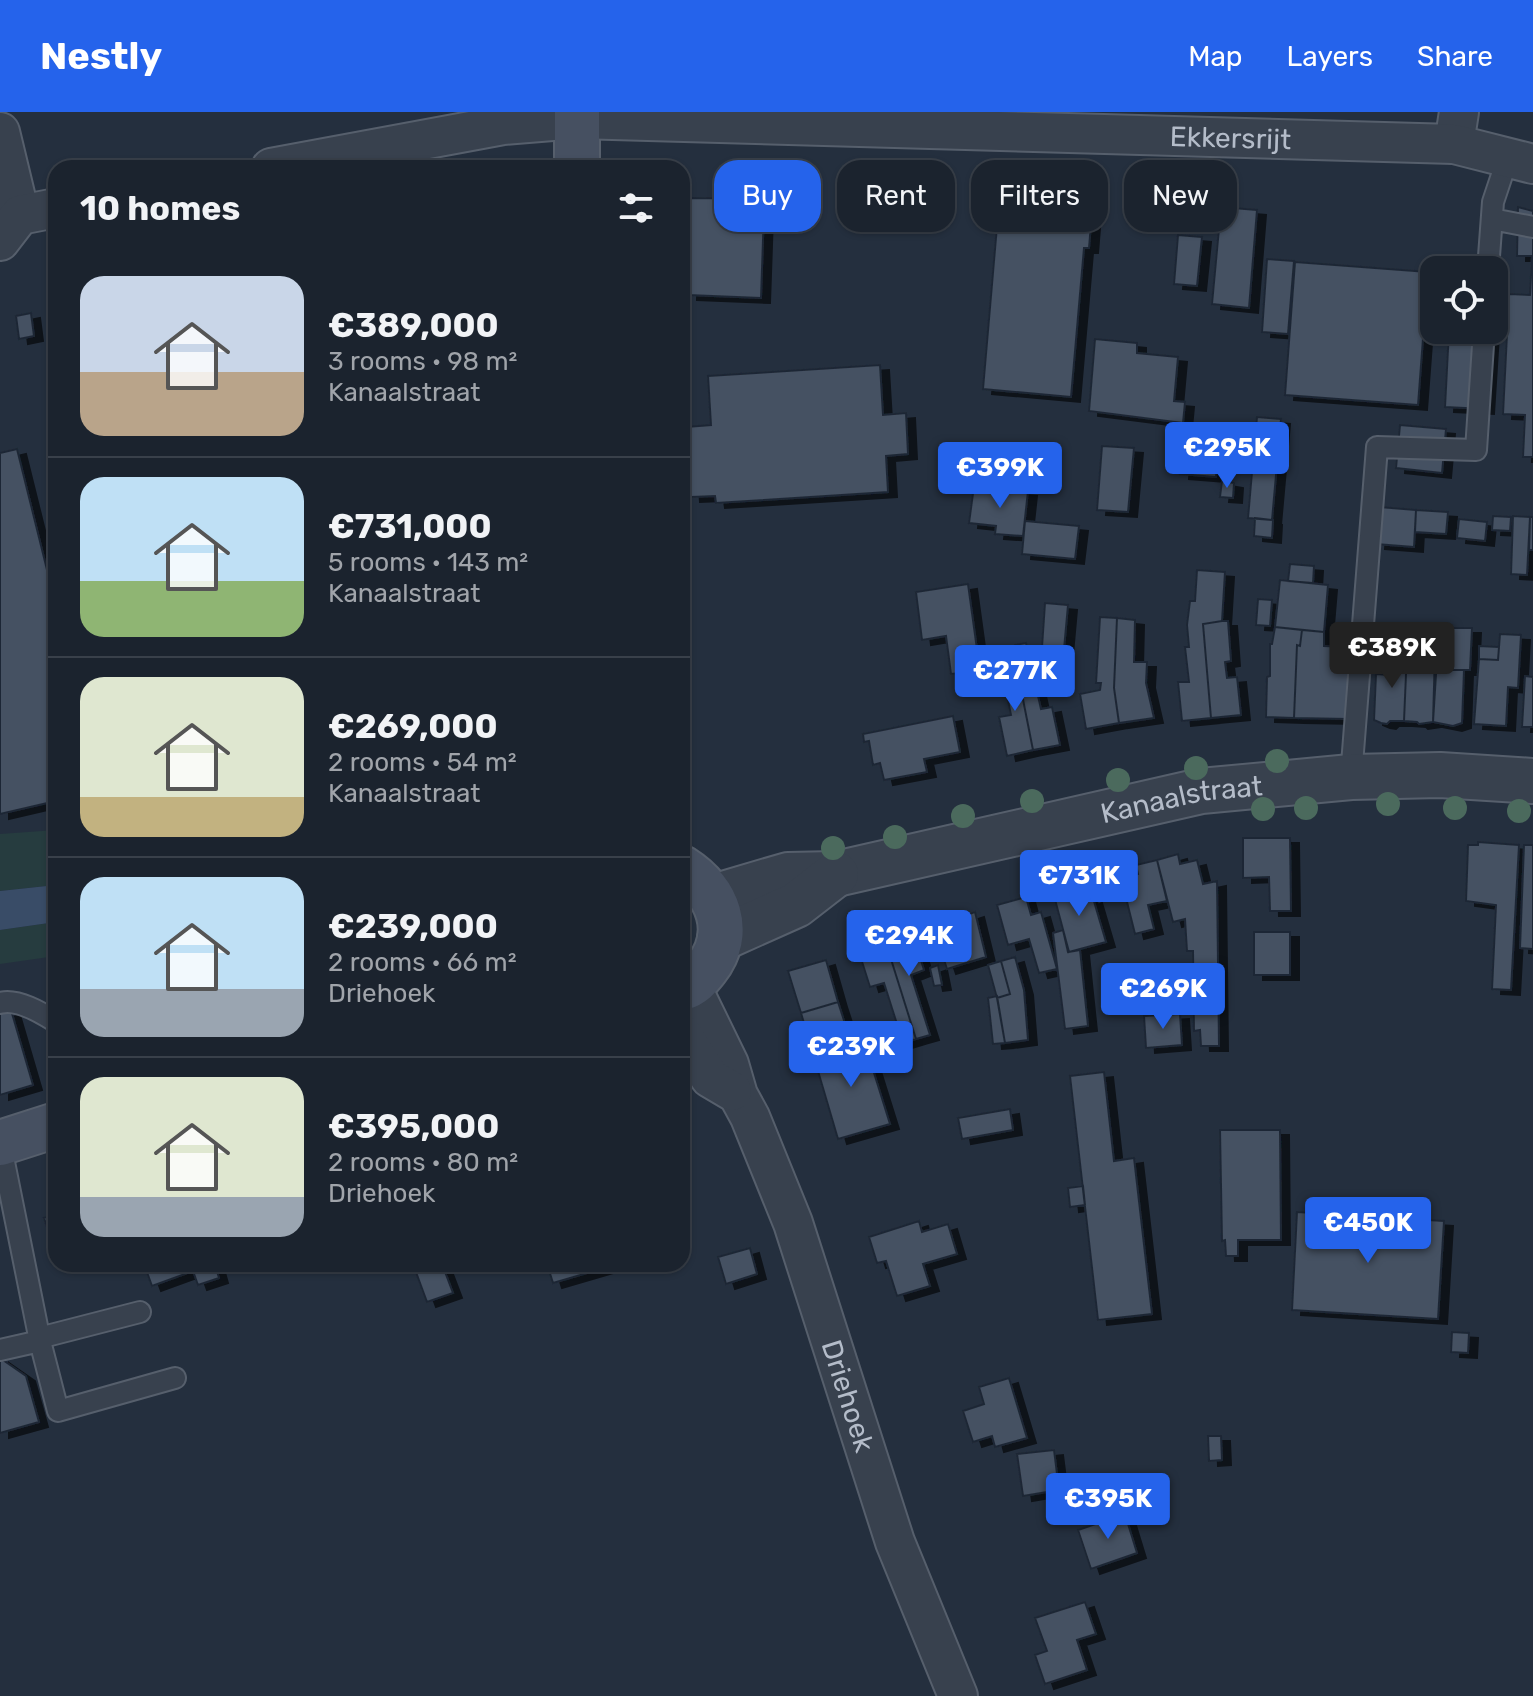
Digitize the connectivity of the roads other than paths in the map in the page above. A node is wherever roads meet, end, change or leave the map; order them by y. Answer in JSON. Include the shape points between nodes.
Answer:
{"nodes":[{"id":1,"x":577,"y":115,"type":"edge"},
{"id":2,"x":1457,"y":128,"type":"edge"},
{"id":3,"x":0,"y":132,"type":"edge"},
{"id":4,"x":314,"y":160,"type":"edge"},
{"id":5,"x":577,"y":160,"type":"edge"},
{"id":6,"x":1520,"y":161,"type":"edge"},
{"id":7,"x":1492,"y":219,"type":"junction"},
{"id":8,"x":25,"y":221,"type":"edge"},
{"id":9,"x":1533,"y":227,"type":"edge"},
{"id":10,"x":1489,"y":256,"type":"edge"},
{"id":11,"x":1483,"y":344,"type":"edge"},
{"id":12,"x":1351,"y":777,"type":"junction"},
{"id":13,"x":1533,"y":781,"type":"edge"},
{"id":14,"x":836,"y":874,"type":"junction"},
{"id":15,"x":698,"y":882,"type":"edge"},
{"id":16,"x":720,"y":939,"type":"junction"},
{"id":17,"x":690,"y":984,"type":"edge"},
{"id":18,"x":690,"y":992,"type":"edge"},
{"id":19,"x":0,"y":1003,"type":"edge"},
{"id":20,"x":48,"y":1018,"type":"edge"},
{"id":21,"x":690,"y":1047,"type":"edge"},
{"id":22,"x":738,"y":1095,"type":"junction"},
{"id":23,"x":48,"y":1127,"type":"edge"},
{"id":24,"x":0,"y":1142,"type":"edge"},
{"id":25,"x":140,"y":1312,"type":"dead end"},
{"id":26,"x":40,"y":1340,"type":"junction"},
{"id":27,"x":0,"y":1350,"type":"edge"},
{"id":28,"x":175,"y":1378,"type":"dead end"},
{"id":29,"x":958,"y":1696,"type":"edge"}],
"edges":[{"from":1,"to":2,"type":"street","name":"Ekkersrijt","via":[[668,123]]},
{"from":1,"to":4,"type":"street","name":"Ekkersrijt"},
{"from":1,"to":5,"type":"main road"},
{"from":2,"to":6,"type":"street","name":"Ekkersrijt"},
{"from":3,"to":8,"type":"street"},
{"from":6,"to":7,"type":"lane","via":[[1493,202]]},
{"from":7,"to":9,"type":"lane"},
{"from":7,"to":10,"type":"lane"},
{"from":11,"to":12,"type":"lane","via":[[1476,450],[1377,447]]},
{"from":12,"to":13,"type":"street","name":"Kanaalstraat"},
{"from":12,"to":14,"type":"street","name":"Kanaalstraat","via":[[1201,791]]},
{"from":14,"to":15,"type":"street","name":"Kanaalstraat"},
{"from":14,"to":16,"type":"street","name":"Kanaalstraat","via":[[796,905]]},
{"from":15,"to":16,"type":"main road","via":[[720,917]]},
{"from":16,"to":17,"type":"main road","via":[[713,960]]},
{"from":18,"to":22,"type":"street","name":"Driehoek","via":[[729,1064]]},
{"from":19,"to":20,"type":"lane"},
{"from":21,"to":22,"type":"street","name":"Driehoek","via":[[710,1078]]},
{"from":22,"to":29,"type":"street","name":"Driehoek","via":[[793,1223],[895,1542]]},
{"from":23,"to":24,"type":"main road"},
{"from":24,"to":26,"type":"lane"},
{"from":25,"to":26,"type":"lane"},
{"from":26,"to":27,"type":"lane"},
{"from":26,"to":28,"type":"lane","via":[[58,1411]]}]}
